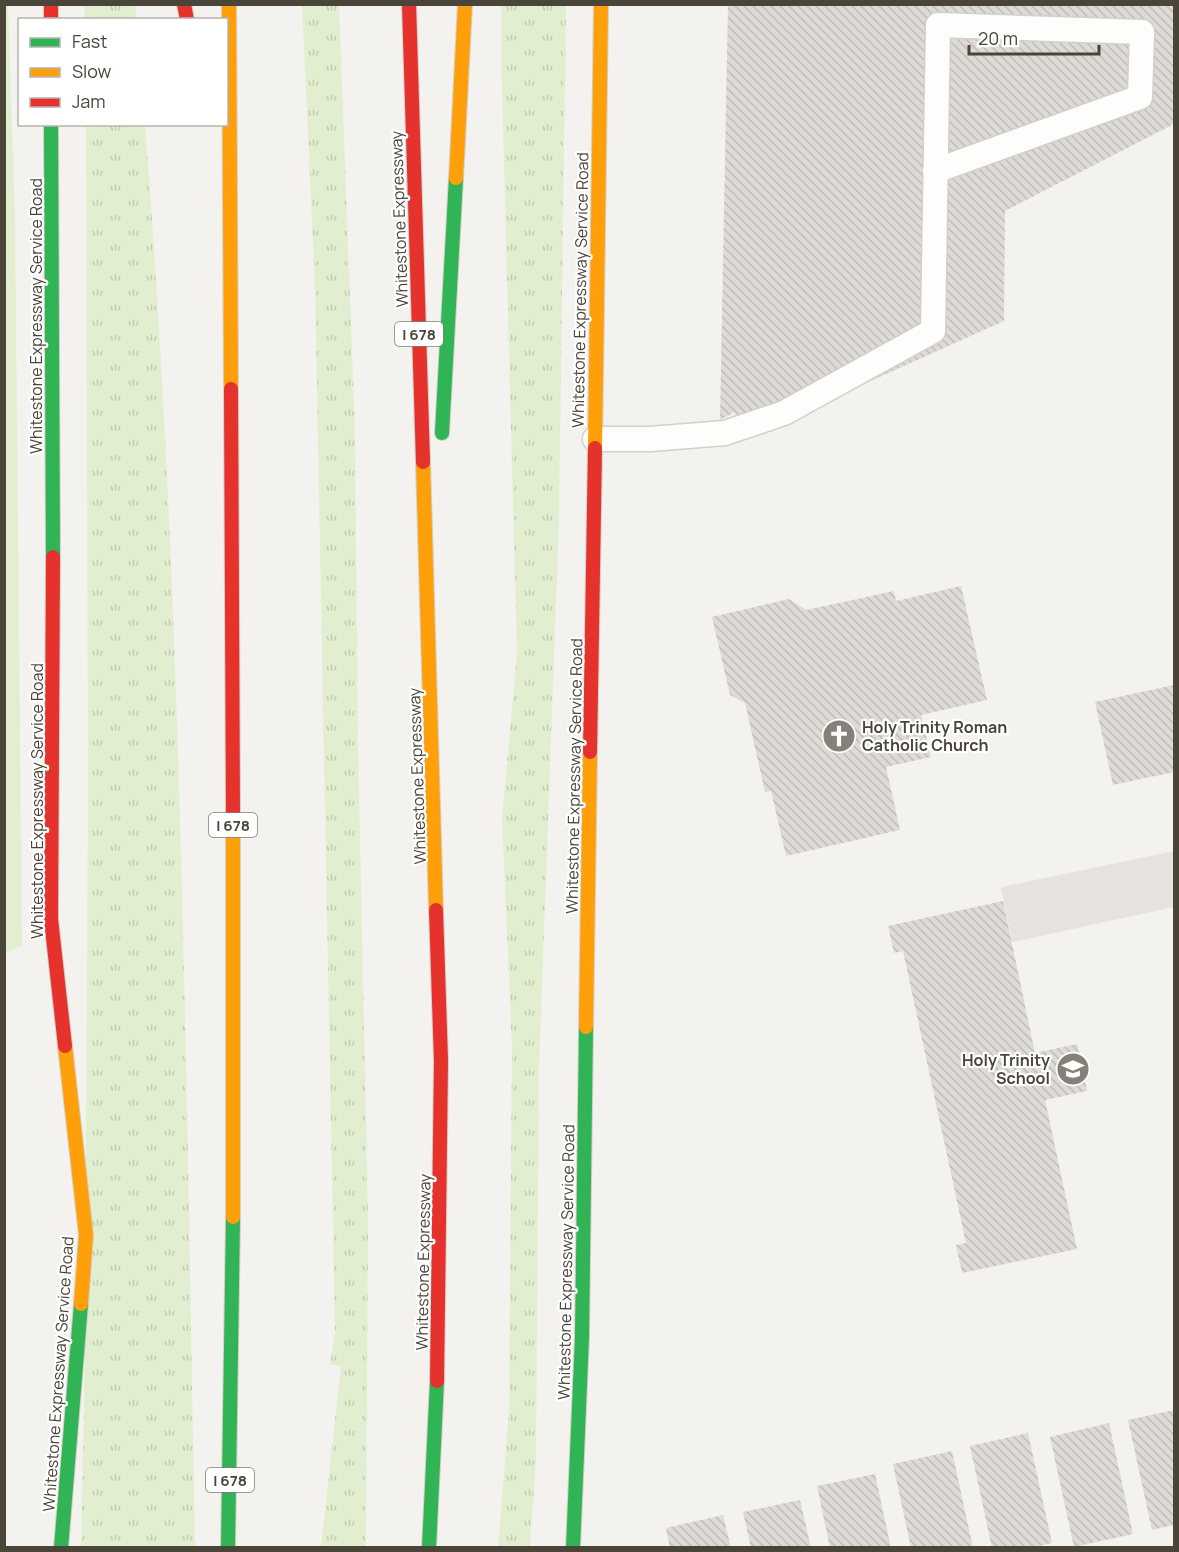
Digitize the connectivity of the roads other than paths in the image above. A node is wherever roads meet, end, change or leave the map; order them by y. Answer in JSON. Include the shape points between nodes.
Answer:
{"nodes":[{"id":1,"x":229,"y":4,"type":"edge"},
{"id":2,"x":409,"y":4,"type":"edge"},
{"id":3,"x":465,"y":4,"type":"edge"},
{"id":4,"x":601,"y":4,"type":"edge"},
{"id":5,"x":51,"y":126,"type":"edge"},
{"id":6,"x":216,"y":158,"type":"dead end"},
{"id":7,"x":935,"y":171,"type":"junction"},
{"id":8,"x":232,"y":237,"type":"junction"},
{"id":9,"x":595,"y":439,"type":"junction"},
{"id":10,"x":441,"y":449,"type":"dead end"},
{"id":11,"x":438,"y":508,"type":"dead end"},
{"id":12,"x":430,"y":663,"type":"junction"},
{"id":13,"x":61,"y":1548,"type":"edge"},
{"id":14,"x":228,"y":1548,"type":"edge"},
{"id":15,"x":429,"y":1548,"type":"edge"},
{"id":16,"x":573,"y":1548,"type":"edge"}],
"edges":[{"from":1,"to":8,"type":"main road","number":"I 678"},
{"from":2,"to":12,"type":"main road","name":"Whitestone Expressway","number":"I 678"},
{"from":3,"to":10,"type":"main road"},
{"from":4,"to":9,"type":"main road","name":"Whitestone Expressway Service Road"},
{"from":5,"to":13,"type":"main road","name":"Whitestone Expressway Service Road","via":[[51,919],[86,1235]]},
{"from":6,"to":8,"type":"main road"},
{"from":7,"to":7,"type":"lane","via":[[938,25],[1142,32],[1140,97]]},
{"from":7,"to":9,"type":"lane","via":[[933,331],[784,413],[725,433]]},
{"from":8,"to":14,"type":"main road","number":"I 678","via":[[234,1238]]},
{"from":9,"to":16,"type":"main road","name":"Whitestone Expressway Service Road","via":[[582,1337]]},
{"from":11,"to":12,"type":"main road"},
{"from":12,"to":15,"type":"main road","name":"Whitestone Expressway","number":"I 678","via":[[441,1083],[437,1378]]}]}
